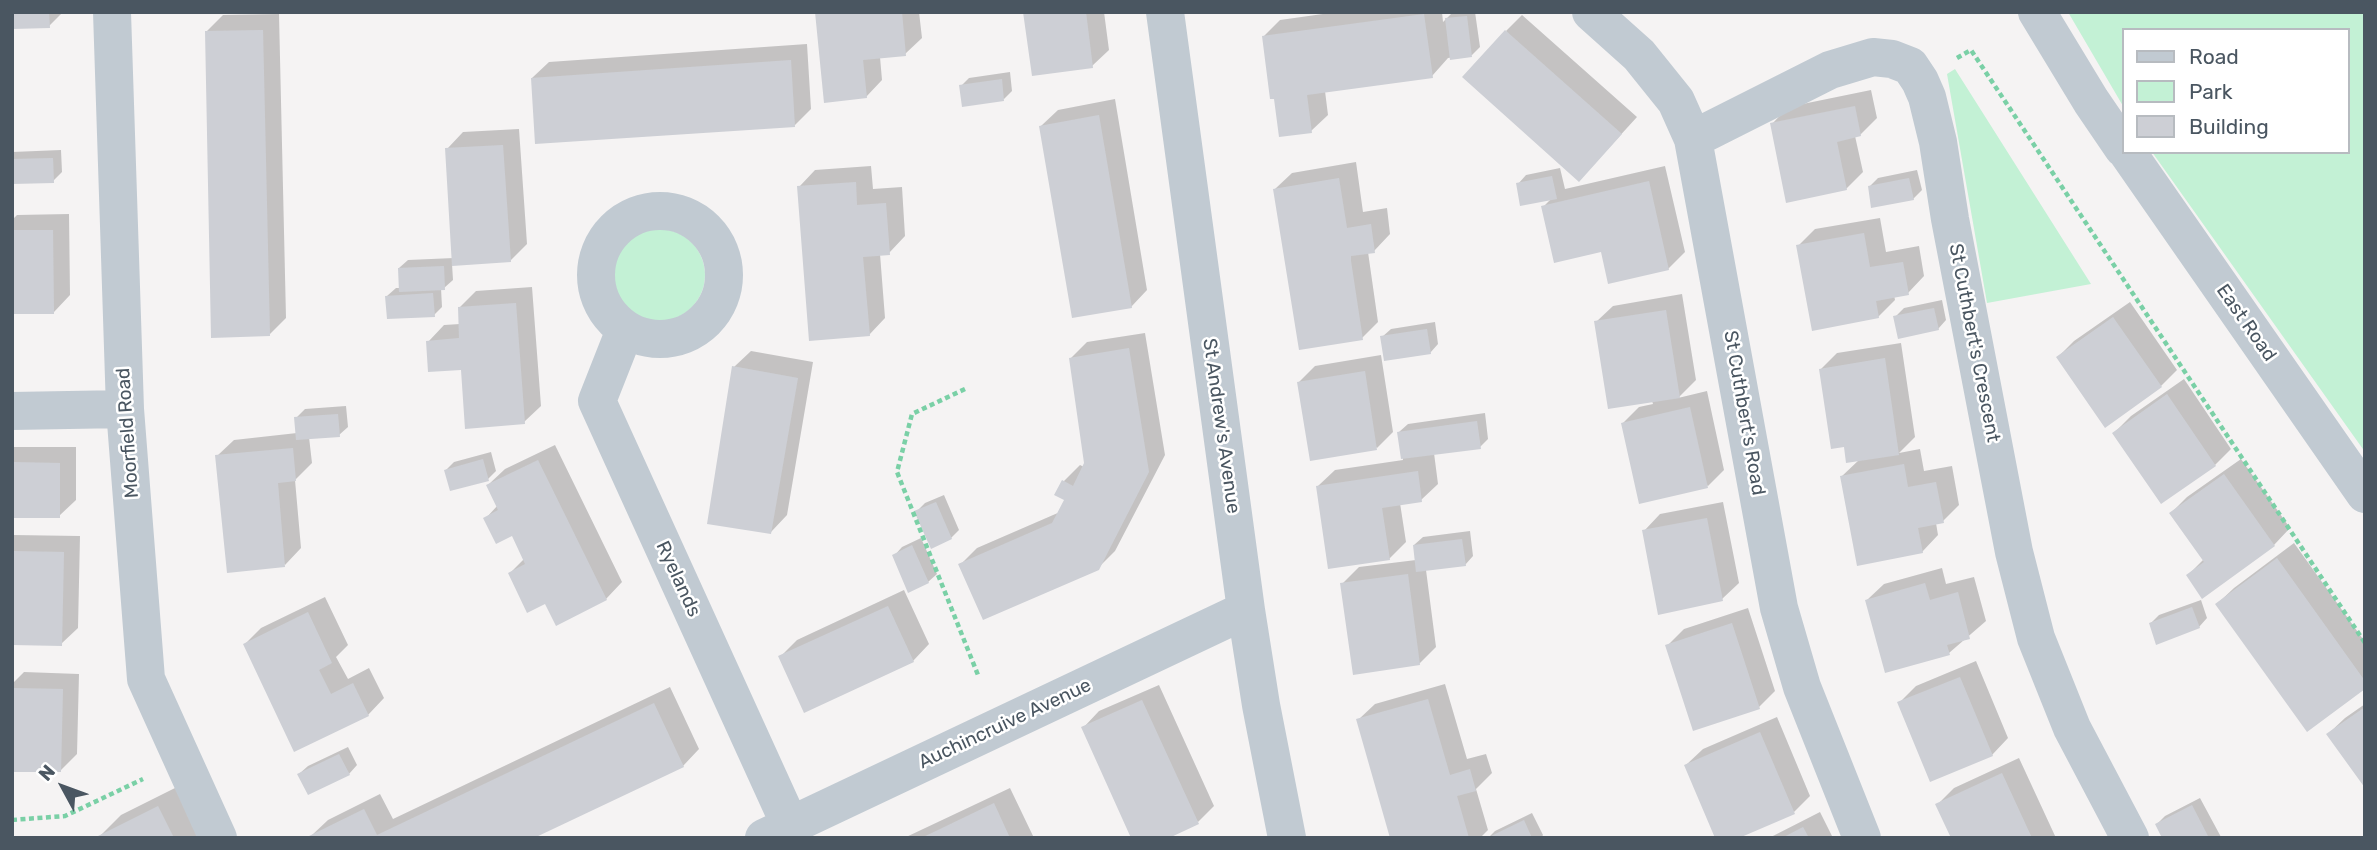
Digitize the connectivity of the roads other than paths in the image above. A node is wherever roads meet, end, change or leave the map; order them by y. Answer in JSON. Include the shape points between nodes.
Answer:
{"nodes":[{"id":1,"x":112,"y":12,"type":"edge"},
{"id":2,"x":1165,"y":12,"type":"edge"},
{"id":3,"x":1591,"y":12,"type":"edge"},
{"id":4,"x":2037,"y":12,"type":"edge"},
{"id":5,"x":1693,"y":139,"type":"junction"},
{"id":6,"x":2122,"y":147,"type":"edge"},
{"id":7,"x":2128,"y":154,"type":"edge"},
{"id":8,"x":625,"y":330,"type":"dead end"},
{"id":9,"x":125,"y":409,"type":"junction"},
{"id":10,"x":12,"y":411,"type":"edge"},
{"id":11,"x":2365,"y":494,"type":"edge"},
{"id":12,"x":1246,"y":610,"type":"junction"},
{"id":13,"x":777,"y":832,"type":"edge"},
{"id":14,"x":218,"y":838,"type":"edge"},
{"id":15,"x":1287,"y":838,"type":"edge"},
{"id":16,"x":1862,"y":838,"type":"edge"},
{"id":17,"x":2130,"y":838,"type":"edge"}],
"edges":[{"from":1,"to":9,"type":"street","name":"Moorfield Road"},
{"from":2,"to":12,"type":"street","name":"St Andrew's Avenue"},
{"from":3,"to":5,"type":"street","name":"St Cuthbert's Road","via":[[1639,55],[1676,102]]},
{"from":4,"to":6,"type":"street"},
{"from":5,"to":16,"type":"street","name":"St Cuthbert's Road","via":[[1779,608],[1802,687]]},
{"from":5,"to":17,"type":"street","name":"St Cuthbert's Crescent","via":[[1830,70],[1873,57],[1910,66],[1920,81],[1938,142],[2014,552],[2036,638],[2072,728]]},
{"from":7,"to":11,"type":"street","name":"East Road"},
{"from":8,"to":13,"type":"street","name":"Ryelands","via":[[597,401]]},
{"from":9,"to":10,"type":"street"},
{"from":9,"to":14,"type":"street","name":"Moorfield Road","via":[[146,679]]},
{"from":12,"to":13,"type":"street","name":"Auchincruive Avenue"},
{"from":12,"to":15,"type":"street","name":"St Andrew's Avenue"}]}
